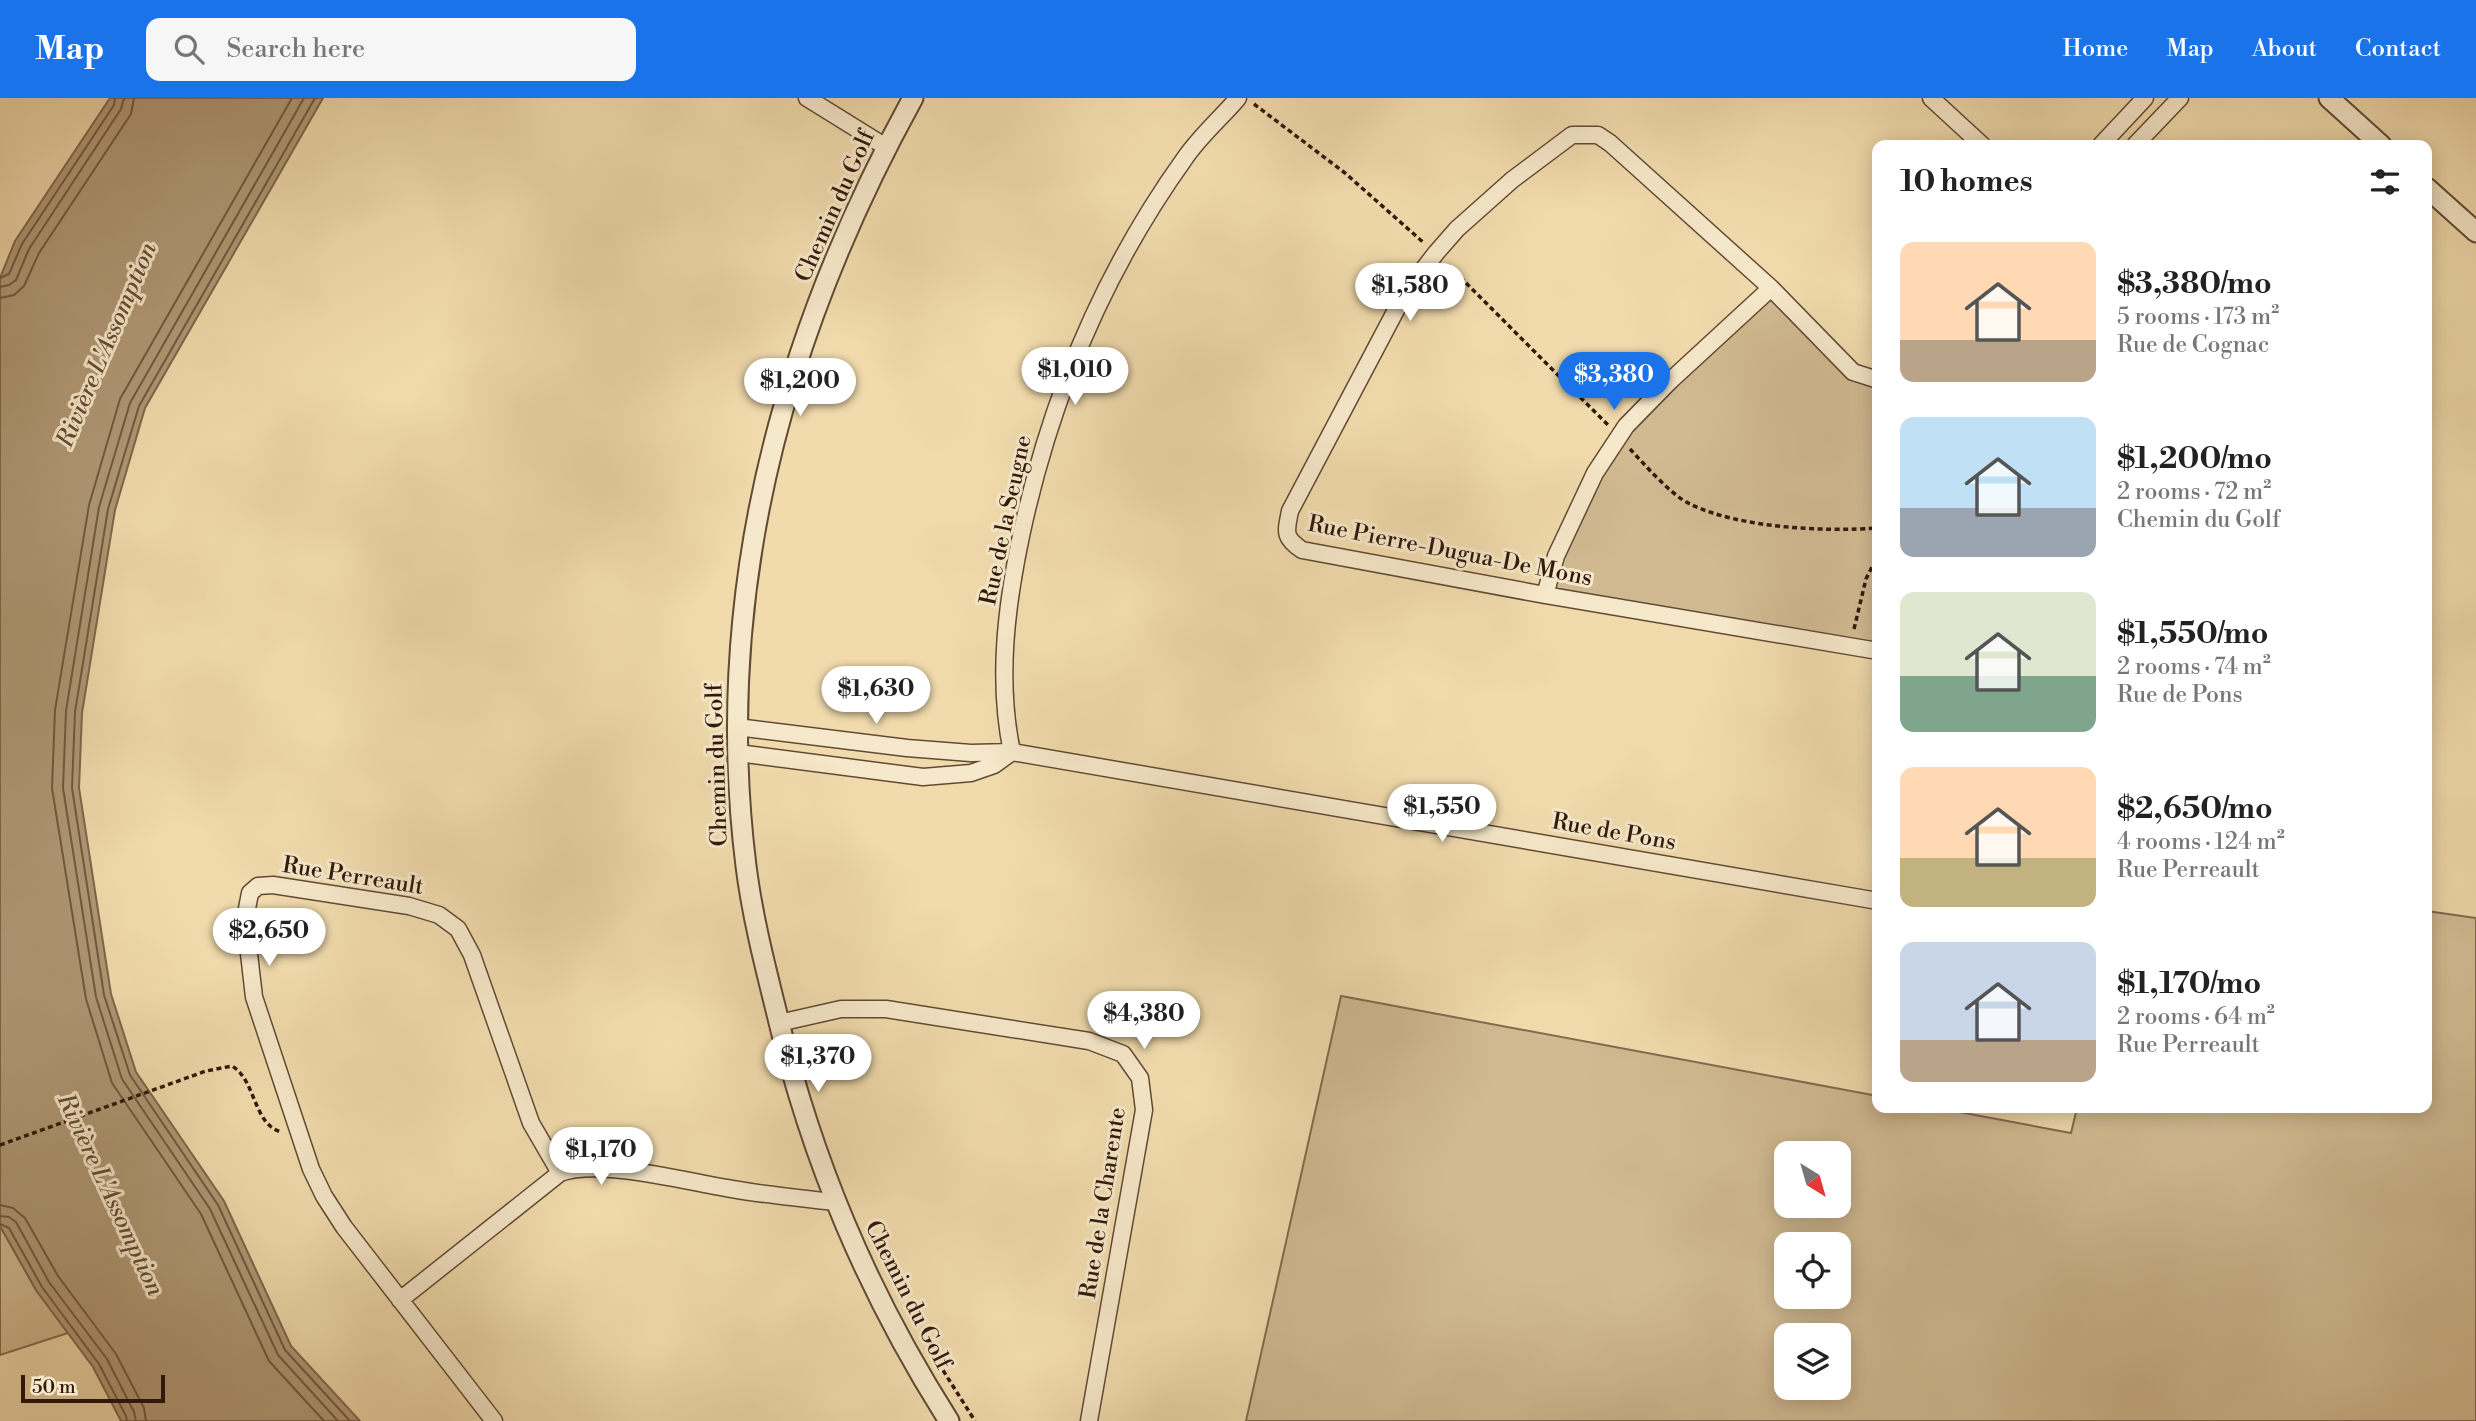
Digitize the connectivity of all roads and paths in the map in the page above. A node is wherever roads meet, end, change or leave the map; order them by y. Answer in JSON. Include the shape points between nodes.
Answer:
{"nodes":[{"id":1,"x":807,"y":98,"type":"edge"},
{"id":2,"x":913,"y":98,"type":"edge"},
{"id":3,"x":1238,"y":98,"type":"edge"},
{"id":4,"x":1247,"y":98,"type":"edge"},
{"id":5,"x":1931,"y":98,"type":"edge"},
{"id":6,"x":2145,"y":98,"type":"edge"},
{"id":7,"x":2180,"y":98,"type":"edge"},
{"id":8,"x":2329,"y":98,"type":"edge"},
{"id":9,"x":1977,"y":140,"type":"edge"},
{"id":10,"x":2106,"y":140,"type":"edge"},
{"id":11,"x":2140,"y":140,"type":"edge"},
{"id":12,"x":2375,"y":140,"type":"edge"},
{"id":13,"x":886,"y":147,"type":"junction"},
{"id":14,"x":2432,"y":192,"type":"edge"},
{"id":15,"x":2476,"y":232,"type":"edge"},
{"id":16,"x":1436,"y":253,"type":"junction"},
{"id":17,"x":1771,"y":288,"type":"junction"},
{"id":18,"x":1872,"y":378,"type":"edge"},
{"id":19,"x":1619,"y":436,"type":"junction"},
{"id":20,"x":1872,"y":528,"type":"edge"},
{"id":21,"x":1872,"y":567,"type":"edge"},
{"id":22,"x":1545,"y":595,"type":"junction"},
{"id":23,"x":1850,"y":647,"type":"junction"},
{"id":24,"x":1872,"y":650,"type":"edge"},
{"id":25,"x":737,"y":727,"type":"junction"},
{"id":26,"x":1012,"y":752,"type":"junction"},
{"id":27,"x":738,"y":753,"type":"junction"},
{"id":28,"x":1872,"y":900,"type":"edge"},
{"id":29,"x":779,"y":1023,"type":"junction"},
{"id":30,"x":297,"y":1130,"type":"junction"},
{"id":31,"x":0,"y":1145,"type":"edge"},
{"id":32,"x":560,"y":1173,"type":"junction"},
{"id":33,"x":834,"y":1202,"type":"junction"},
{"id":34,"x":400,"y":1300,"type":"junction"},
{"id":35,"x":494,"y":1421,"type":"edge"},
{"id":36,"x":949,"y":1421,"type":"edge"},
{"id":37,"x":1089,"y":1421,"type":"edge"}],
"edges":[{"from":1,"to":13,"type":"street"},
{"from":2,"to":13,"type":"street","name":"Chemin du Golf"},
{"from":3,"to":26,"type":"street","name":"Rue de la Seugne","via":[[1187,155],[1152,207],[1094,312],[1068,372],[1030,492],[1014,571],[1005,636],[1006,720]]},
{"from":4,"to":16,"type":"path","via":[[1345,173]]},
{"from":5,"to":9,"type":"street"},
{"from":6,"to":10,"type":"street"},
{"from":7,"to":11,"type":"street"},
{"from":8,"to":12,"type":"street"},
{"from":13,"to":25,"type":"street","name":"Chemin du Golf","via":[[843,240],[782,405],[757,515],[743,607]]},
{"from":14,"to":15,"type":"street"},
{"from":16,"to":17,"type":"street","name":"Rue Pierre-Dugua-De Mons","via":[[1512,180],[1565,139],[1598,135]]},
{"from":16,"to":19,"type":"path"},
{"from":16,"to":22,"type":"street","name":"Rue Pierre-Dugua-De Mons","via":[[1405,293],[1290,511],[1289,541],[1302,550]]},
{"from":17,"to":18,"type":"street","name":"Rue Pierre-Dugua-De Mons","via":[[1853,372]]},
{"from":17,"to":19,"type":"street","via":[[1662,389]]},
{"from":19,"to":20,"type":"path","via":[[1687,503],[1728,519]]},
{"from":19,"to":22,"type":"street","via":[[1595,473],[1556,556]]},
{"from":21,"to":23,"type":"path"},
{"from":22,"to":23,"type":"street","name":"Rue Pierre-Dugua-De Mons"},
{"from":23,"to":24,"type":"street","name":"Rue Pierre-Dugua-De Mons"},
{"from":25,"to":26,"type":"street","name":"Rue de Pons","via":[[971,754]]},
{"from":25,"to":27,"type":"street","name":"Chemin du Golf"},
{"from":26,"to":27,"type":"street","via":[[971,773],[923,777]]},
{"from":26,"to":28,"type":"street","name":"Rue de Pons"},
{"from":27,"to":29,"type":"street","name":"Chemin du Golf","via":[[746,865]]},
{"from":29,"to":33,"type":"street","name":"Chemin du Golf","via":[[791,1074]]},
{"from":29,"to":37,"type":"street","name":"Rue de la Charente","via":[[841,1009],[886,1009],[1089,1041],[1122,1054],[1140,1078],[1143,1110]]},
{"from":30,"to":31,"type":"path","via":[[285,1133],[269,1125],[239,1070],[232,1066]]},
{"from":30,"to":32,"type":"street","name":"Rue Perreault","via":[[254,997],[245,919],[250,893],[258,886],[409,906],[439,915],[458,929],[531,1123]]},
{"from":30,"to":34,"type":"street","name":"Rue Perreault","via":[[324,1196]]},
{"from":32,"to":33,"type":"street","via":[[606,1168]]},
{"from":32,"to":34,"type":"street"},
{"from":33,"to":36,"type":"street","name":"Chemin du Golf","via":[[886,1314]]},
{"from":34,"to":35,"type":"street","name":"Rue Perreault"}]}
